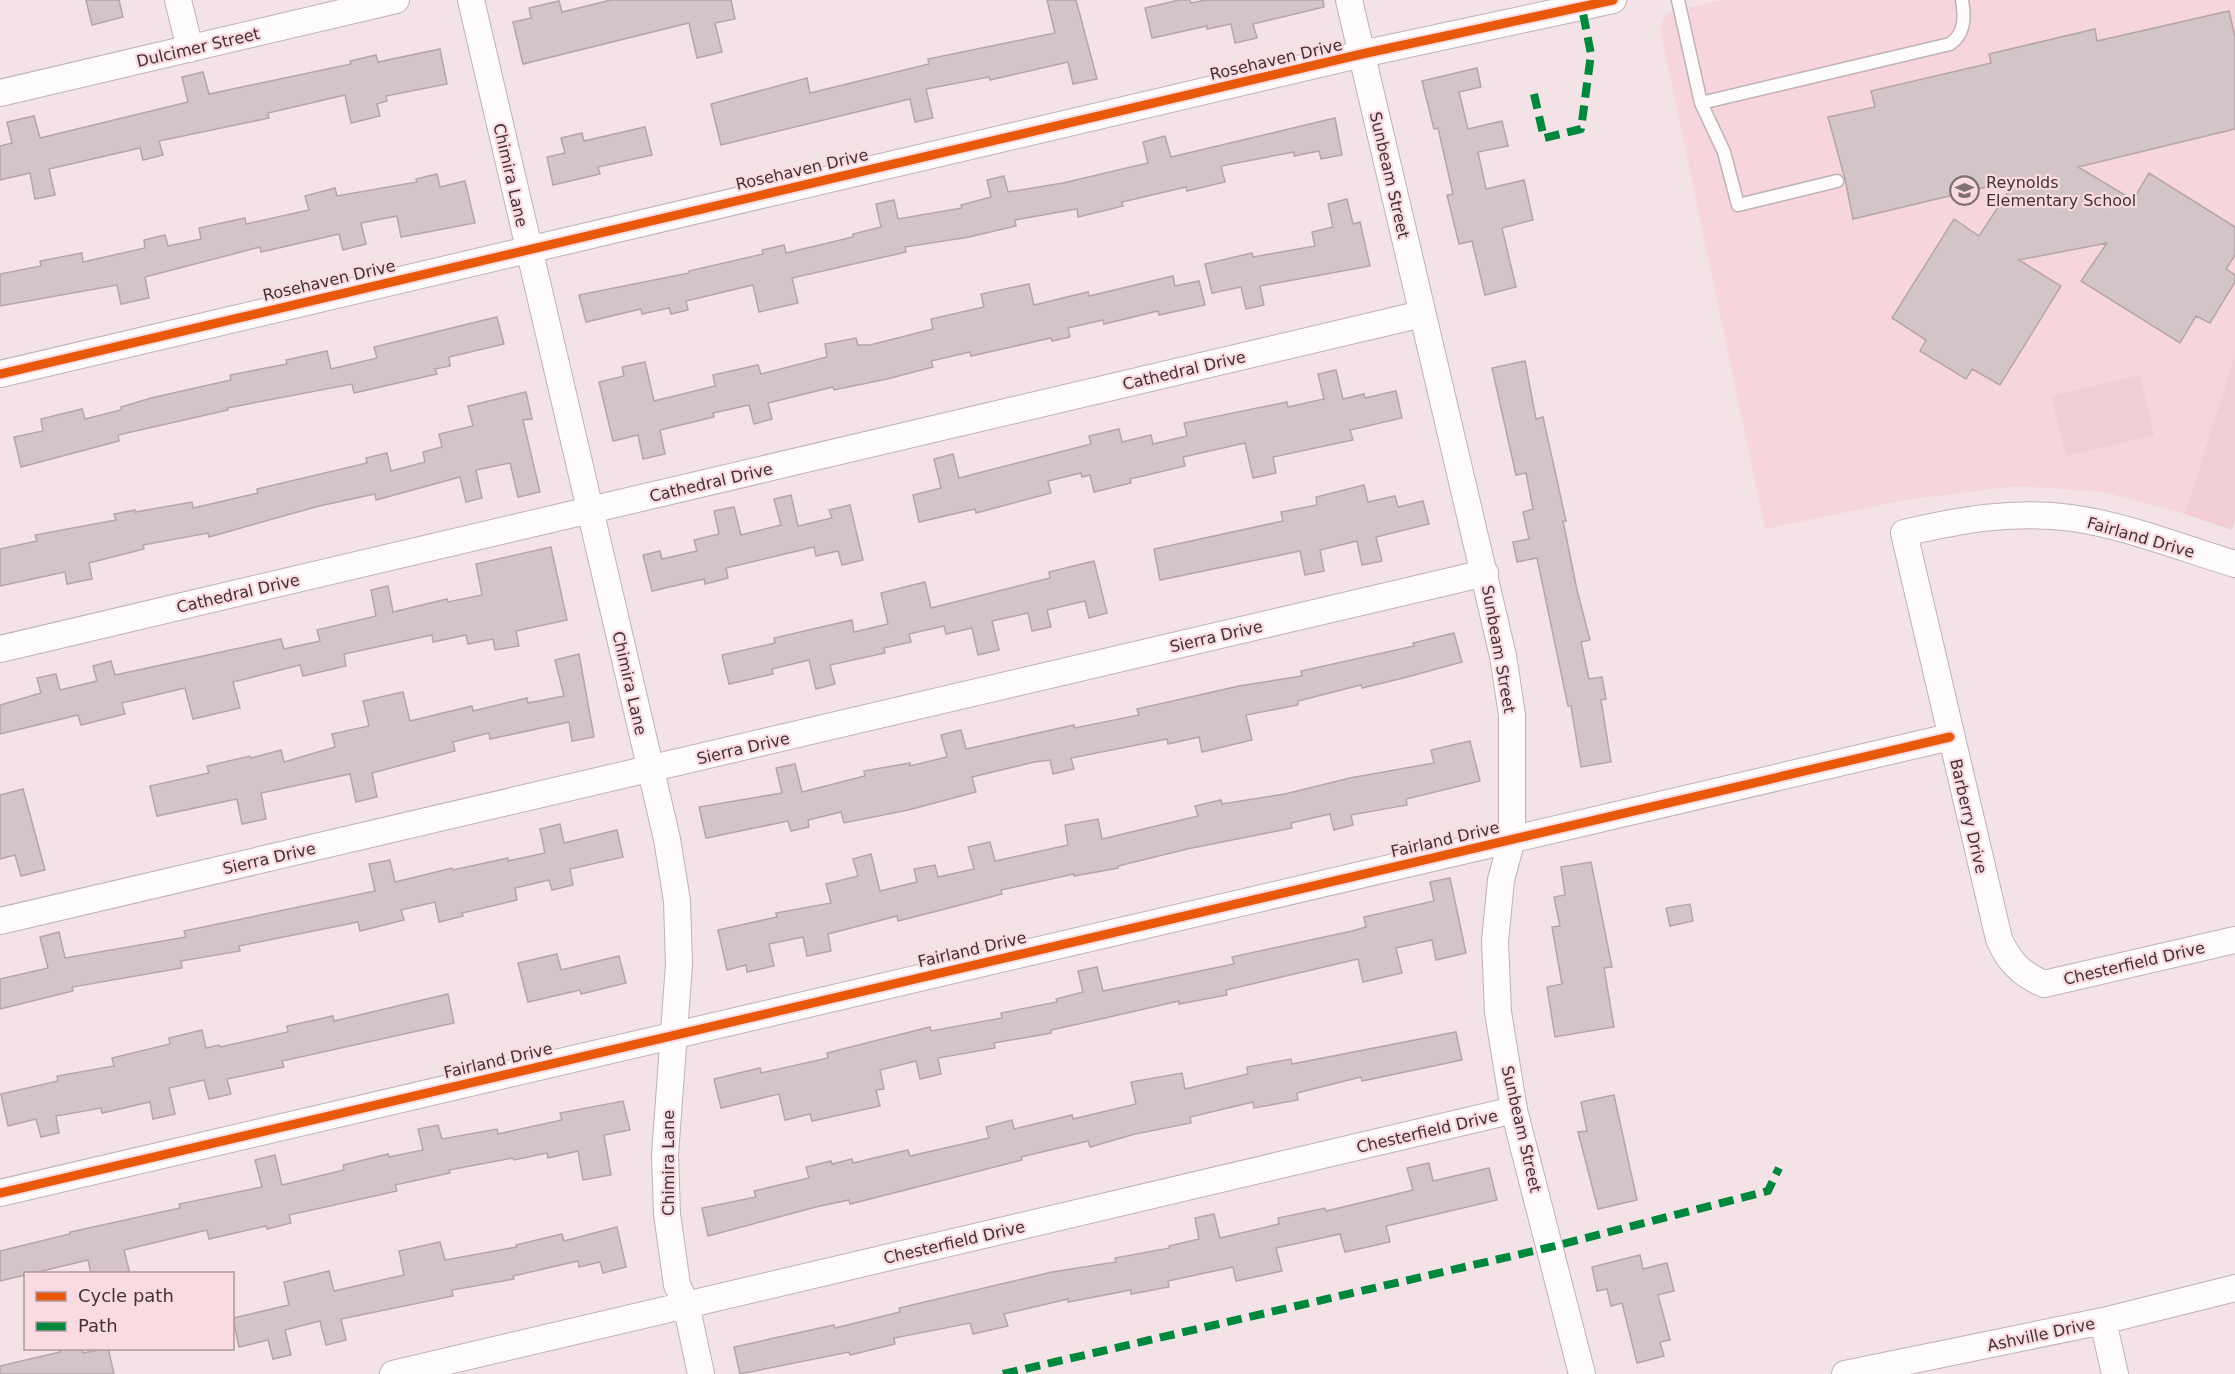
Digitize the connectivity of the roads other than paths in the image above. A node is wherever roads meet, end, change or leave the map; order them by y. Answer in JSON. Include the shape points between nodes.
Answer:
{"nodes":[{"id":1,"x":178,"y":0,"type":"edge"},
{"id":2,"x":396,"y":0,"type":"edge"},
{"id":3,"x":471,"y":0,"type":"edge"},
{"id":4,"x":1349,"y":0,"type":"edge"},
{"id":5,"x":1613,"y":0,"type":"edge"},
{"id":6,"x":1678,"y":0,"type":"edge"},
{"id":7,"x":1962,"y":0,"type":"edge"},
{"id":8,"x":190,"y":49,"type":"junction"},
{"id":9,"x":1362,"y":54,"type":"junction"},
{"id":10,"x":0,"y":93,"type":"edge"},
{"id":11,"x":1701,"y":103,"type":"junction"},
{"id":12,"x":1837,"y":181,"type":"dead end"},
{"id":13,"x":528,"y":248,"type":"junction"},
{"id":14,"x":1422,"y":314,"type":"junction"},
{"id":15,"x":0,"y":374,"type":"edge"},
{"id":16,"x":590,"y":511,"type":"junction"},
{"id":17,"x":1904,"y":533,"type":"joint"},
{"id":18,"x":2235,"y":564,"type":"edge"},
{"id":19,"x":1485,"y":573,"type":"junction"},
{"id":20,"x":0,"y":649,"type":"edge"},
{"id":21,"x":1950,"y":736,"type":"junction"},
{"id":22,"x":651,"y":769,"type":"junction"},
{"id":23,"x":1512,"y":839,"type":"junction"},
{"id":24,"x":0,"y":921,"type":"edge"},
{"id":25,"x":2235,"y":940,"type":"edge"},
{"id":26,"x":2034,"y":979,"type":"joint"},
{"id":27,"x":676,"y":1034,"type":"junction"},
{"id":28,"x":1514,"y":1110,"type":"junction"},
{"id":29,"x":0,"y":1193,"type":"edge"},
{"id":30,"x":2235,"y":1288,"type":"edge"},
{"id":31,"x":686,"y":1304,"type":"junction"},
{"id":32,"x":2103,"y":1321,"type":"junction"},
{"id":33,"x":393,"y":1374,"type":"edge"},
{"id":34,"x":702,"y":1374,"type":"edge"},
{"id":35,"x":1582,"y":1374,"type":"edge"},
{"id":36,"x":1845,"y":1374,"type":"edge"},
{"id":37,"x":2115,"y":1374,"type":"edge"}],
"edges":[{"from":1,"to":8,"type":"street"},
{"from":2,"to":8,"type":"street","name":"Dulcimer Street"},
{"from":3,"to":13,"type":"street","name":"Chimira Lane"},
{"from":4,"to":9,"type":"street","name":"Sunbeam Street"},
{"from":5,"to":9,"type":"street","name":"Rosehaven Drive"},
{"from":6,"to":11,"type":"lane"},
{"from":7,"to":11,"type":"lane","via":[[1965,21],[1950,44]]},
{"from":8,"to":10,"type":"street","name":"Dulcimer Street"},
{"from":9,"to":13,"type":"street","name":"Rosehaven Drive"},
{"from":9,"to":14,"type":"street","name":"Sunbeam Street"},
{"from":11,"to":12,"type":"lane","via":[[1724,152],[1738,206]]},
{"from":13,"to":15,"type":"street","name":"Rosehaven Drive"},
{"from":13,"to":16,"type":"street","name":"Chimira Lane"},
{"from":14,"to":16,"type":"street","name":"Cathedral Drive"},
{"from":14,"to":19,"type":"street","name":"Sunbeam Street"},
{"from":16,"to":20,"type":"street","name":"Cathedral Drive"},
{"from":16,"to":22,"type":"street","name":"Chimira Lane"},
{"from":17,"to":18,"type":"street","name":"Fairland Drive","via":[[1982,518],[2071,518]]},
{"from":17,"to":21,"type":"street","name":"Barberry Drive"},
{"from":19,"to":22,"type":"street","name":"Sierra Drive"},
{"from":19,"to":23,"type":"street","name":"Sunbeam Street","via":[[1512,715]]},
{"from":21,"to":23,"type":"street","name":"Fairland Drive"},
{"from":21,"to":26,"type":"street","name":"Barberry Drive","via":[[1999,939],[2018,970]]},
{"from":22,"to":24,"type":"street","name":"Sierra Drive"},
{"from":22,"to":27,"type":"street","name":"Chimira Lane","via":[[677,901]]},
{"from":23,"to":27,"type":"street","name":"Fairland Drive"},
{"from":23,"to":28,"type":"street","name":"Sunbeam Street","via":[[1501,880],[1495,941],[1498,1012]]},
{"from":25,"to":26,"type":"street","name":"Chesterfield Drive","via":[[2044,984]]},
{"from":27,"to":29,"type":"street","name":"Fairland Drive"},
{"from":27,"to":31,"type":"street","name":"Chimira Lane","via":[[665,1155],[667,1214],[677,1285]]},
{"from":28,"to":31,"type":"street","name":"Chesterfield Drive"},
{"from":28,"to":35,"type":"street","name":"Sunbeam Street"},
{"from":30,"to":32,"type":"street","name":"Ashville Drive"},
{"from":31,"to":33,"type":"street","name":"Chesterfield Drive"},
{"from":31,"to":34,"type":"street","name":"Chimira Lane"},
{"from":32,"to":36,"type":"street","name":"Ashville Drive"},
{"from":32,"to":37,"type":"street"}]}
